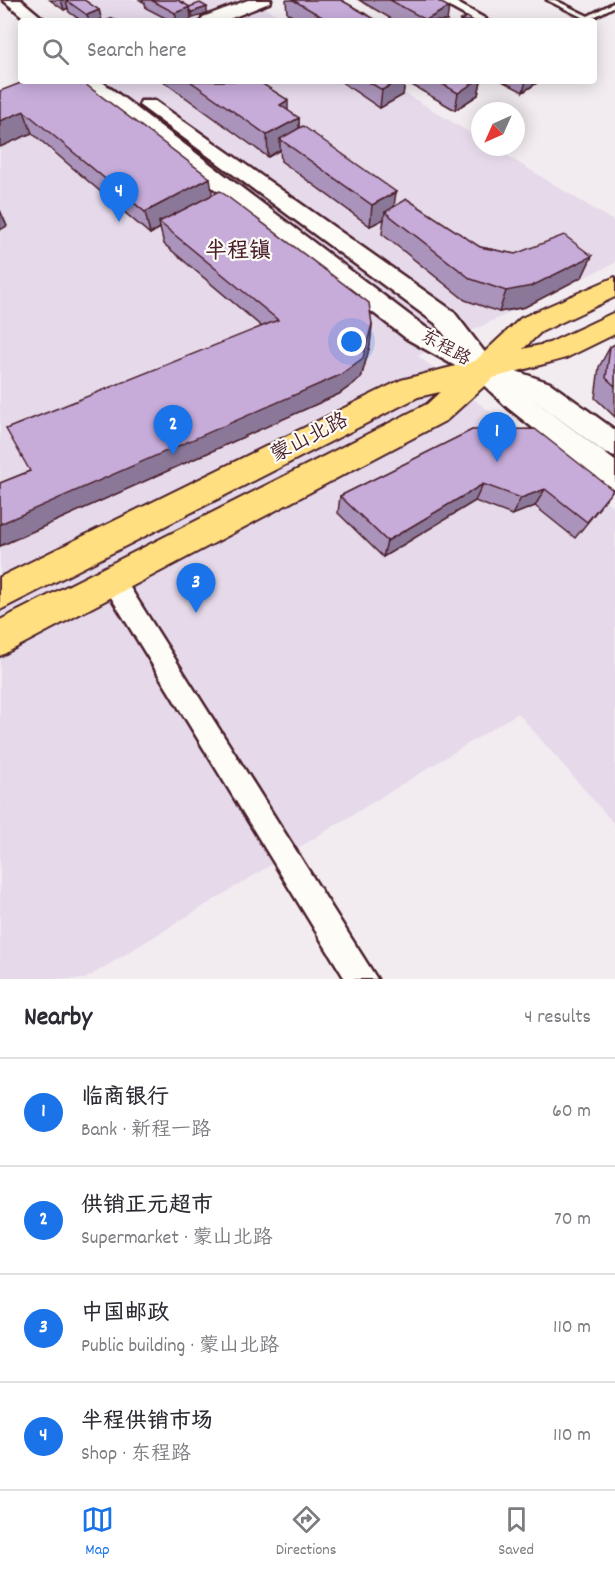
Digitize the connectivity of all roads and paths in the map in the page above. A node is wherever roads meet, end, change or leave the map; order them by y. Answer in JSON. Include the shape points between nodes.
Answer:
{"nodes":[{"id":1,"x":11,"y":0,"type":"edge"},
{"id":2,"x":263,"y":0,"type":"edge"},
{"id":3,"x":443,"y":0,"type":"edge"},
{"id":4,"x":550,"y":0,"type":"edge"},
{"id":5,"x":615,"y":4,"type":"edge"},
{"id":6,"x":0,"y":10,"type":"edge"},
{"id":7,"x":34,"y":18,"type":"edge"},
{"id":8,"x":217,"y":18,"type":"edge"},
{"id":9,"x":474,"y":18,"type":"edge"},
{"id":10,"x":18,"y":25,"type":"edge"},
{"id":11,"x":94,"y":84,"type":"edge"},
{"id":12,"x":119,"y":84,"type":"edge"},
{"id":13,"x":615,"y":286,"type":"edge"},
{"id":14,"x":615,"y":322,"type":"edge"},
{"id":15,"x":484,"y":370,"type":"junction"},
{"id":16,"x":615,"y":446,"type":"edge"},
{"id":17,"x":615,"y":477,"type":"edge"},
{"id":18,"x":114,"y":582,"type":"junction"},
{"id":19,"x":0,"y":594,"type":"edge"},
{"id":20,"x":0,"y":639,"type":"edge"},
{"id":21,"x":362,"y":979,"type":"edge"}],
"edges":[{"from":1,"to":7,"type":"main road"},
{"from":2,"to":8,"type":"main road"},
{"from":3,"to":9,"type":"street"},
{"from":4,"to":5,"type":"lane","via":[[588,18]]},
{"from":6,"to":10,"type":"main road"},
{"from":11,"to":15,"type":"main road","name":"东程路","via":[[416,333]]},
{"from":12,"to":15,"type":"main road","name":"东程路","via":[[444,317]]},
{"from":13,"to":15,"type":"main road","name":"蒙山北路","via":[[531,325]]},
{"from":14,"to":15,"type":"main road","via":[[556,351]]},
{"from":15,"to":16,"type":"main road","via":[[541,390]]},
{"from":15,"to":17,"type":"main road","via":[[517,401]]},
{"from":15,"to":18,"type":"main road","via":[[437,412]]},
{"from":15,"to":19,"type":"main road","name":"蒙山北路","via":[[411,388]]},
{"from":18,"to":20,"type":"main road"},
{"from":18,"to":21,"type":"street"}]}
